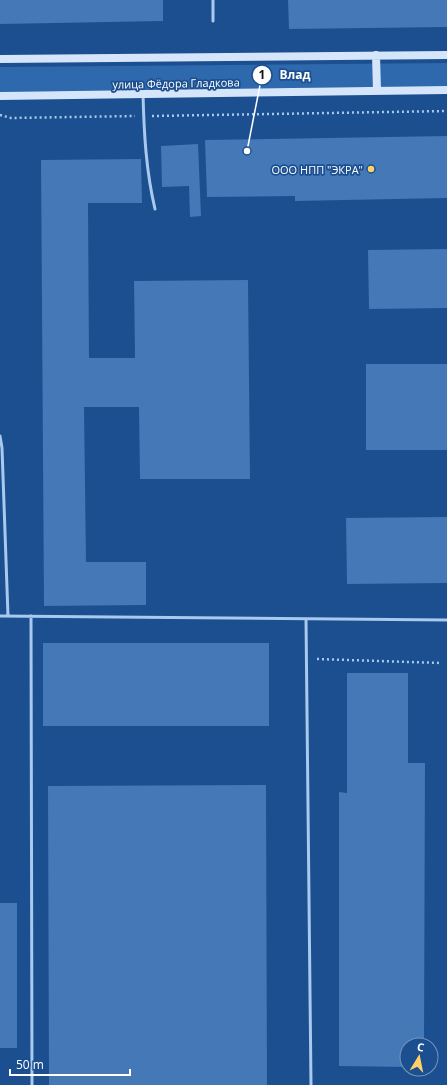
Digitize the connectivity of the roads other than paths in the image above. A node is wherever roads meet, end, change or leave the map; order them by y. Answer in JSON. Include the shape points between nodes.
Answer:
{"nodes":[{"id":1,"x":213,"y":0,"type":"edge"},
{"id":2,"x":213,"y":21,"type":"dead end"},
{"id":3,"x":447,"y":55,"type":"edge"},
{"id":4,"x":376,"y":56,"type":"junction"},
{"id":5,"x":0,"y":59,"type":"edge"},
{"id":6,"x":447,"y":90,"type":"edge"},
{"id":7,"x":377,"y":91,"type":"junction"},
{"id":8,"x":143,"y":94,"type":"junction"},
{"id":9,"x":0,"y":96,"type":"edge"},
{"id":10,"x":155,"y":209,"type":"dead end"},
{"id":11,"x":0,"y":436,"type":"edge"},
{"id":12,"x":0,"y":616,"type":"edge"},
{"id":13,"x":8,"y":616,"type":"junction"},
{"id":14,"x":31,"y":616,"type":"junction"},
{"id":15,"x":306,"y":619,"type":"junction"},
{"id":16,"x":447,"y":620,"type":"edge"},
{"id":17,"x":32,"y":1085,"type":"edge"},
{"id":18,"x":311,"y":1085,"type":"edge"}],
"edges":[{"from":1,"to":2,"type":"lane"},
{"from":3,"to":4,"type":"main road"},
{"from":4,"to":5,"type":"main road"},
{"from":4,"to":7,"type":"main road"},
{"from":6,"to":7,"type":"main road","name":"улица Фёдора Гладкова"},
{"from":7,"to":8,"type":"main road","name":"улица Фёдора Гладкова"},
{"from":8,"to":9,"type":"main road","name":"улица Фёдора Гладкова"},
{"from":8,"to":10,"type":"lane","via":[[149,185]]},
{"from":11,"to":13,"type":"lane"},
{"from":12,"to":13,"type":"lane"},
{"from":13,"to":14,"type":"lane"},
{"from":14,"to":15,"type":"lane"},
{"from":14,"to":17,"type":"lane"},
{"from":15,"to":16,"type":"lane"},
{"from":15,"to":18,"type":"lane"}]}
